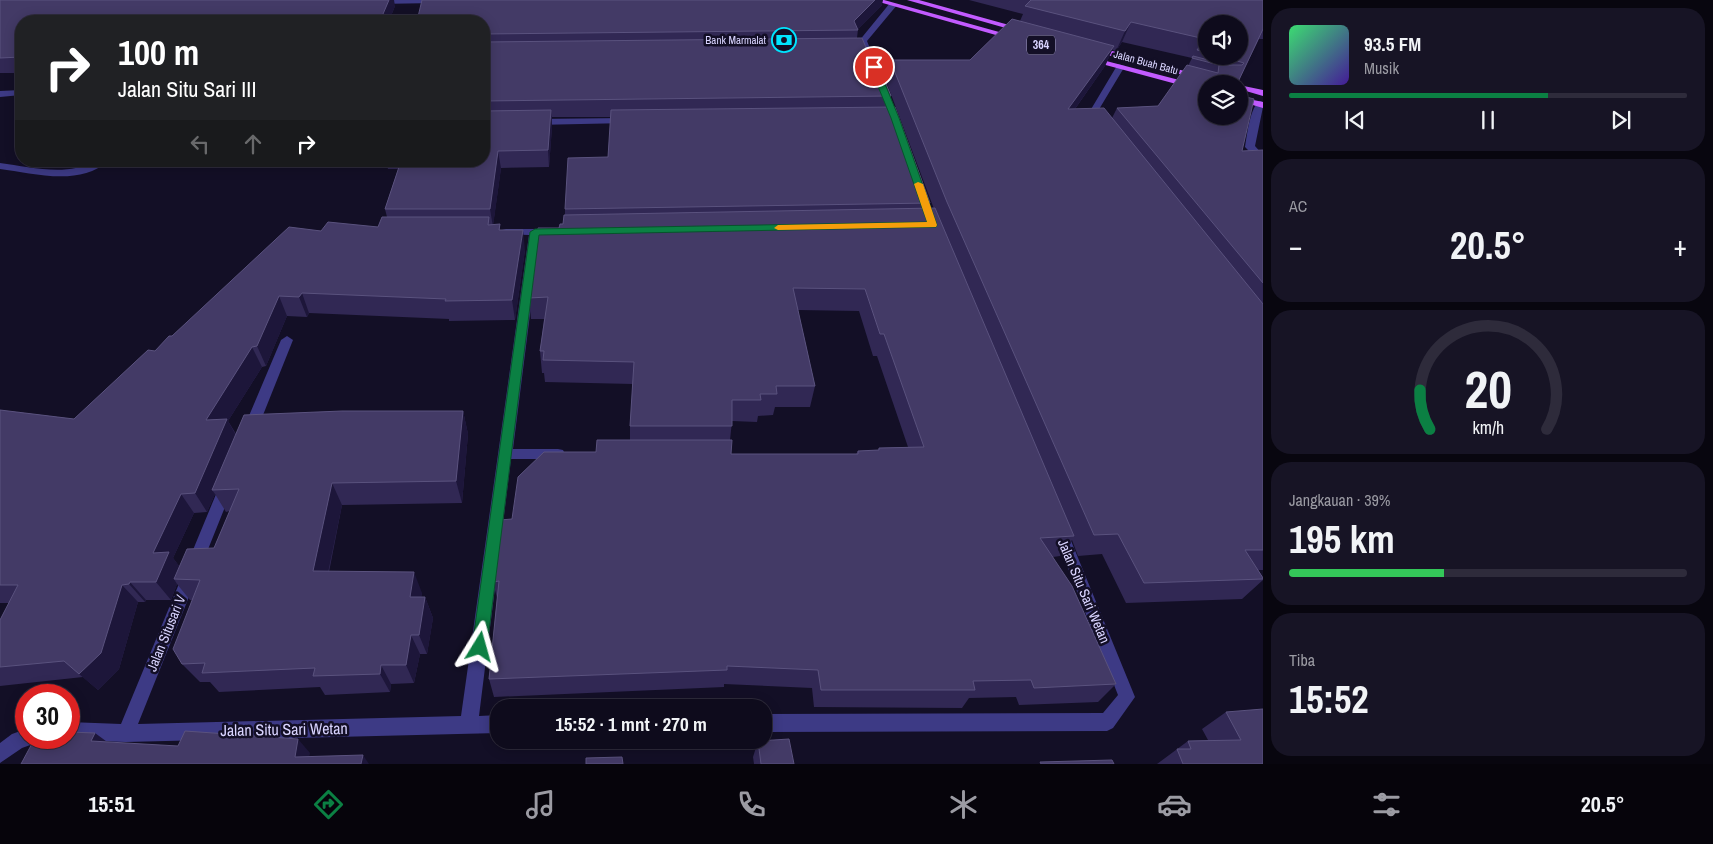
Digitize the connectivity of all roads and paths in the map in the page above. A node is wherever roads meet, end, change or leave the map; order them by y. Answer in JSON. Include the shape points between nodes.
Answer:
{"nodes":[{"id":1,"x":876,"y":0,"type":"edge"},
{"id":2,"x":911,"y":0,"type":"edge"},
{"id":3,"x":403,"y":1,"type":"edge"},
{"id":4,"x":430,"y":1,"type":"edge"},
{"id":5,"x":448,"y":1,"type":"edge"},
{"id":6,"x":366,"y":2,"type":"edge"},
{"id":7,"x":893,"y":5,"type":"junction"},
{"id":8,"x":1034,"y":32,"type":"edge"},
{"id":9,"x":1026,"y":41,"type":"edge"},
{"id":10,"x":1090,"y":47,"type":"edge"},
{"id":11,"x":1083,"y":56,"type":"edge"},
{"id":12,"x":1121,"y":66,"type":"junction"},
{"id":13,"x":874,"y":67,"type":"edge"},
{"id":14,"x":1198,"y":76,"type":"edge"},
{"id":15,"x":1198,"y":88,"type":"edge"},
{"id":16,"x":1248,"y":89,"type":"edge"},
{"id":17,"x":15,"y":93,"type":"edge"},
{"id":18,"x":1263,"y":93,"type":"edge"},
{"id":19,"x":0,"y":94,"type":"edge"},
{"id":20,"x":1248,"y":101,"type":"edge"},
{"id":21,"x":1262,"y":105,"type":"edge"},
{"id":22,"x":631,"y":121,"type":"edge"},
{"id":23,"x":523,"y":122,"type":"edge"},
{"id":24,"x":1104,"y":132,"type":"edge"},
{"id":25,"x":1263,"y":160,"type":"edge"},
{"id":26,"x":0,"y":166,"type":"edge"},
{"id":27,"x":93,"y":167,"type":"edge"},
{"id":28,"x":565,"y":231,"type":"edge"},
{"id":29,"x":496,"y":232,"type":"edge"},
{"id":30,"x":535,"y":232,"type":"junction"},
{"id":31,"x":287,"y":340,"type":"dead end"},
{"id":32,"x":246,"y":440,"type":"edge"},
{"id":33,"x":506,"y":454,"type":"junction"},
{"id":34,"x":575,"y":454,"type":"edge"},
{"id":35,"x":231,"y":477,"type":"edge"},
{"id":36,"x":1054,"y":518,"type":"edge"},
{"id":37,"x":469,"y":724,"type":"junction"},
{"id":38,"x":490,"y":724,"type":"edge"},
{"id":39,"x":772,"y":724,"type":"edge"},
{"id":40,"x":80,"y":730,"type":"edge"},
{"id":41,"x":126,"y":732,"type":"junction"},
{"id":42,"x":15,"y":742,"type":"edge"},
{"id":43,"x":0,"y":754,"type":"edge"}],
"edges":[{"from":1,"to":7,"type":"main road","number":"364"},
{"from":2,"to":8,"type":"main road","number":"364"},
{"from":3,"to":4,"type":"street"},
{"from":3,"to":6,"type":"street"},
{"from":4,"to":5,"type":"street"},
{"from":7,"to":9,"type":"main road","number":"364"},
{"from":7,"to":13,"type":"street","via":[[862,41],[862,50]]},
{"from":10,"to":14,"type":"main road","name":"Jalan Buah Batu"},
{"from":11,"to":12,"type":"main road","name":"Jalan Buah Batu"},
{"from":12,"to":15,"type":"main road","name":"Jalan Buah Batu"},
{"from":12,"to":24,"type":"street","via":[[1091,116]]},
{"from":16,"to":18,"type":"main road"},
{"from":17,"to":19,"type":"street"},
{"from":20,"to":21,"type":"main road"},
{"from":21,"to":25,"type":"street","via":[[1256,114],[1250,147]]},
{"from":22,"to":23,"type":"street"},
{"from":26,"to":27,"type":"street","via":[[64,174]]},
{"from":28,"to":30,"type":"street"},
{"from":29,"to":30,"type":"street"},
{"from":30,"to":33,"type":"street"},
{"from":31,"to":32,"type":"street"},
{"from":33,"to":34,"type":"street"},
{"from":33,"to":37,"type":"street"},
{"from":35,"to":41,"type":"street","name":"Jalan Situsari V"},
{"from":36,"to":39,"type":"street","name":"Jalan Situ Sari Wetan","via":[[1128,697],[1107,722]]},
{"from":37,"to":38,"type":"street","name":"Jalan Situ Sari Wetan"},
{"from":37,"to":41,"type":"street","name":"Jalan Situ Sari Wetan"},
{"from":40,"to":41,"type":"street","name":"Jalan Situ Sari Wetan"},
{"from":42,"to":43,"type":"street"}]}
